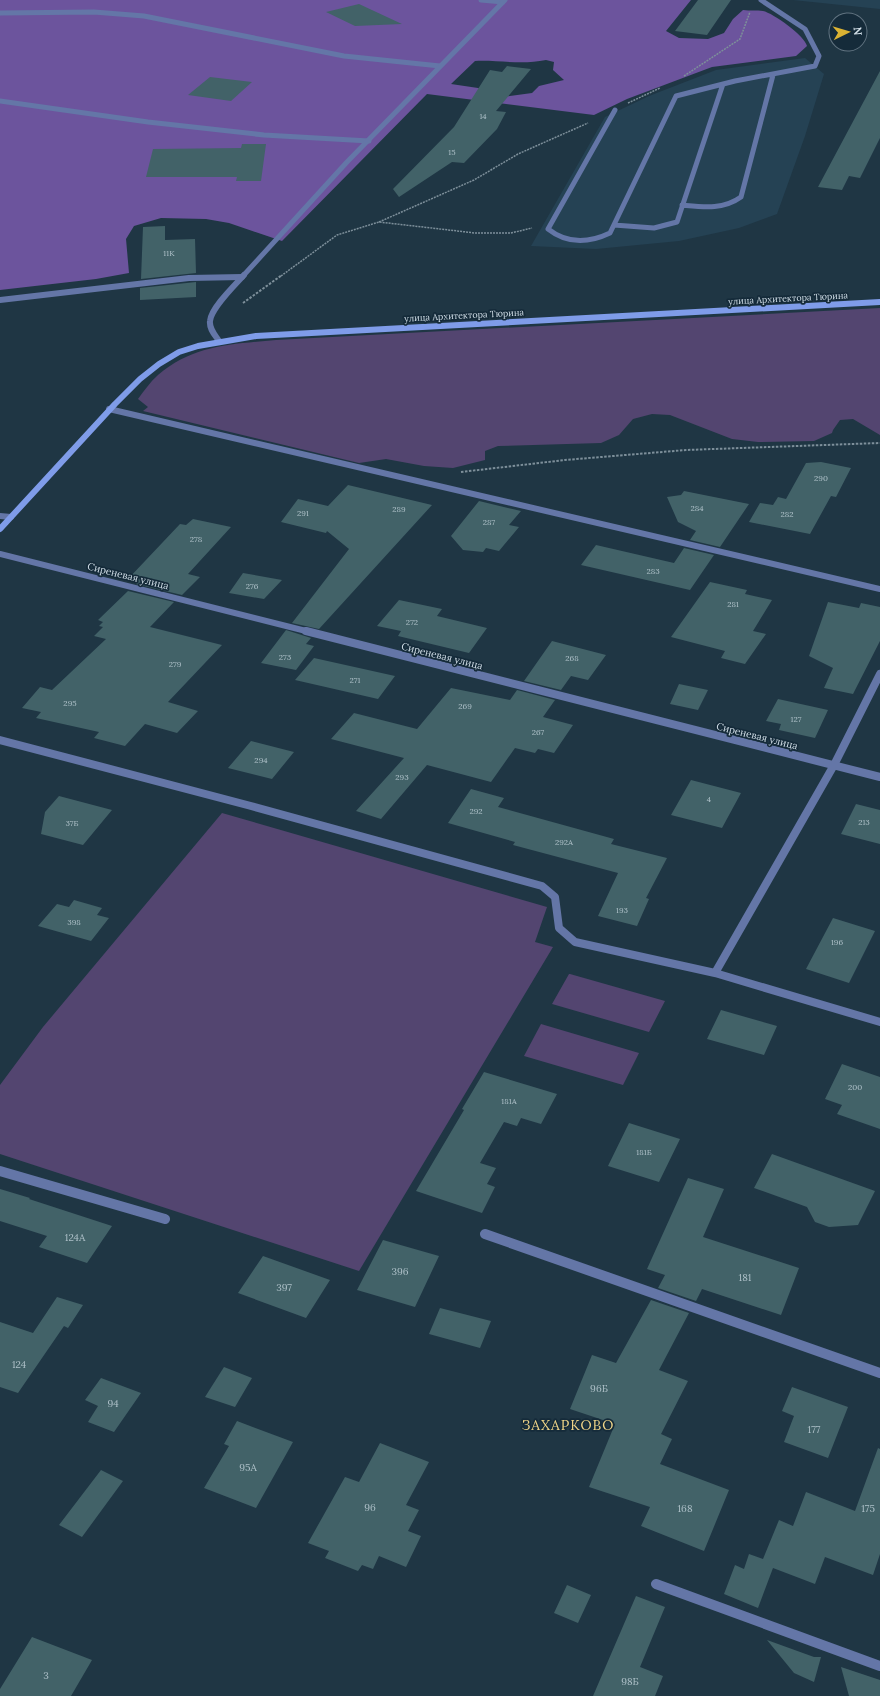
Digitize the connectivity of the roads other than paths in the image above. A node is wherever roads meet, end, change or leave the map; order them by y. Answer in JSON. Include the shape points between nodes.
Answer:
{"nodes":[{"id":1,"x":481,"y":0,"type":"edge"},
{"id":2,"x":761,"y":0,"type":"edge"},
{"id":3,"x":504,"y":1,"type":"edge"},
{"id":4,"x":0,"y":13,"type":"edge"},
{"id":5,"x":440,"y":66,"type":"junction"},
{"id":6,"x":773,"y":75,"type":"junction"},
{"id":7,"x":723,"y":84,"type":"junction"},
{"id":8,"x":0,"y":101,"type":"edge"},
{"id":9,"x":615,"y":110,"type":"road end"},
{"id":10,"x":369,"y":141,"type":"junction"},
{"id":11,"x":682,"y":205,"type":"junction"},
{"id":12,"x":614,"y":225,"type":"junction"},
{"id":13,"x":242,"y":277,"type":"junction"},
{"id":14,"x":0,"y":300,"type":"edge"},
{"id":15,"x":880,"y":302,"type":"edge"},
{"id":16,"x":219,"y":341,"type":"junction"},
{"id":17,"x":109,"y":409,"type":"junction"},
{"id":18,"x":0,"y":516,"type":"edge"},
{"id":19,"x":11,"y":517,"type":"junction"},
{"id":20,"x":0,"y":529,"type":"edge"},
{"id":21,"x":0,"y":554,"type":"edge"},
{"id":22,"x":880,"y":589,"type":"edge"},
{"id":23,"x":880,"y":674,"type":"edge"},
{"id":24,"x":0,"y":740,"type":"edge"},
{"id":25,"x":834,"y":765,"type":"junction"},
{"id":26,"x":880,"y":777,"type":"edge"},
{"id":27,"x":715,"y":973,"type":"junction"},
{"id":28,"x":880,"y":1022,"type":"edge"},
{"id":29,"x":0,"y":1171,"type":"edge"},
{"id":30,"x":165,"y":1219,"type":"dead end"},
{"id":31,"x":485,"y":1234,"type":"dead end"},
{"id":32,"x":880,"y":1373,"type":"edge"},
{"id":33,"x":656,"y":1584,"type":"dead end"},
{"id":34,"x":880,"y":1666,"type":"edge"}],
"edges":[{"from":1,"to":3,"type":"street"},
{"from":2,"to":6,"type":"street","via":[[798,23],[819,56],[815,66]]},
{"from":3,"to":5,"type":"street"},
{"from":4,"to":5,"type":"street","via":[[94,12],[144,16],[344,56]]},
{"from":5,"to":10,"type":"street"},
{"from":6,"to":7,"type":"street"},
{"from":6,"to":11,"type":"street","via":[[741,197],[736,202],[724,206]]},
{"from":7,"to":11,"type":"street"},
{"from":7,"to":12,"type":"street","via":[[676,96]]},
{"from":8,"to":10,"type":"street","via":[[256,134]]},
{"from":9,"to":12,"type":"street","via":[[548,229],[560,238],[586,240],[610,233]]},
{"from":10,"to":13,"type":"street","via":[[314,196]]},
{"from":11,"to":12,"type":"street","via":[[677,222],[666,227]]},
{"from":13,"to":14,"type":"street","via":[[189,278]]},
{"from":13,"to":16,"type":"street","via":[[213,311],[210,319],[212,331]]},
{"from":15,"to":16,"type":"street","name":"улица Архитектора Тюрина","via":[[311,333]]},
{"from":16,"to":17,"type":"street","name":"улица Архитектора Тюрина","via":[[180,352],[154,366]]},
{"from":17,"to":19,"type":"street","name":"улица Архитектора Тюрина"},
{"from":17,"to":22,"type":"street"},
{"from":18,"to":19,"type":"street"},
{"from":19,"to":20,"type":"street","name":"улица Архитектора Тюрина"},
{"from":21,"to":25,"type":"street","name":"Сиреневая улица"},
{"from":23,"to":25,"type":"street"},
{"from":24,"to":27,"type":"street","via":[[542,886],[555,897],[559,928],[575,942]]},
{"from":25,"to":26,"type":"street","name":"Сиреневая улица"},
{"from":25,"to":27,"type":"street"},
{"from":27,"to":28,"type":"street"},
{"from":29,"to":30,"type":"street"},
{"from":31,"to":32,"type":"street"},
{"from":33,"to":34,"type":"street"}]}
